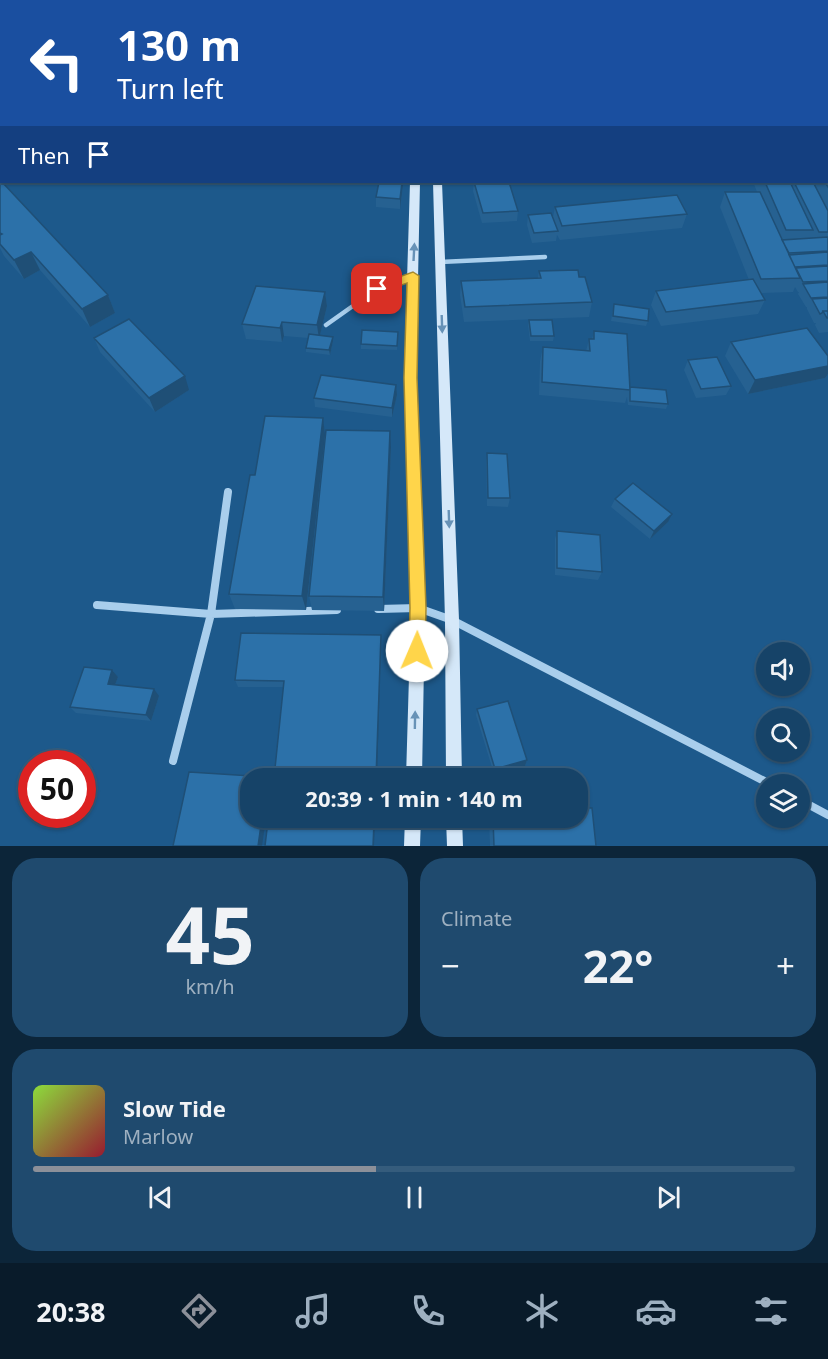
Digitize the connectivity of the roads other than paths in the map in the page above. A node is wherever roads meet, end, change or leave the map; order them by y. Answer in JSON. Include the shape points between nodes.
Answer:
{"nodes":[{"id":1,"x":415,"y":183,"type":"edge"},
{"id":2,"x":437,"y":183,"type":"edge"},
{"id":3,"x":545,"y":256,"type":"dead end"},
{"id":4,"x":440,"y":262,"type":"junction"},
{"id":5,"x":413,"y":276,"type":"junction"},
{"id":6,"x":326,"y":325,"type":"dead end"},
{"id":7,"x":228,"y":492,"type":"dead end"},
{"id":8,"x":97,"y":605,"type":"dead end"},
{"id":9,"x":418,"y":608,"type":"junction"},
{"id":10,"x":372,"y":609,"type":"edge"},
{"id":11,"x":349,"y":610,"type":"edge"},
{"id":12,"x":211,"y":614,"type":"junction"},
{"id":13,"x":452,"y":620,"type":"junction"},
{"id":14,"x":173,"y":761,"type":"dead end"},
{"id":15,"x":414,"y":768,"type":"edge"},
{"id":16,"x":454,"y":768,"type":"edge"},
{"id":17,"x":756,"y":777,"type":"edge"},
{"id":18,"x":810,"y":805,"type":"edge"},
{"id":19,"x":828,"y":814,"type":"edge"},
{"id":20,"x":412,"y":828,"type":"edge"},
{"id":21,"x":454,"y":828,"type":"edge"},
{"id":22,"x":412,"y":846,"type":"edge"},
{"id":23,"x":454,"y":846,"type":"edge"}],
"edges":[{"from":5,"to":1,"type":"main road","one_way":true},
{"from":2,"to":4,"type":"main road"},
{"from":3,"to":4,"type":"lane"},
{"from":4,"to":13,"type":"main road","one_way":true},
{"from":5,"to":6,"type":"lane","via":[[362,297]]},
{"from":5,"to":9,"type":"main road","via":[[410,378]]},
{"from":7,"to":12,"type":"street"},
{"from":8,"to":12,"type":"street"},
{"from":9,"to":10,"type":"street"},
{"from":9,"to":13,"type":"street"},
{"from":15,"to":9,"type":"main road","one_way":true},
{"from":11,"to":12,"type":"street"},
{"from":12,"to":14,"type":"street"},
{"from":13,"to":16,"type":"main road"},
{"from":13,"to":17,"type":"street"},
{"from":18,"to":19,"type":"street"},
{"from":20,"to":22,"type":"main road"},
{"from":21,"to":23,"type":"main road"}]}
